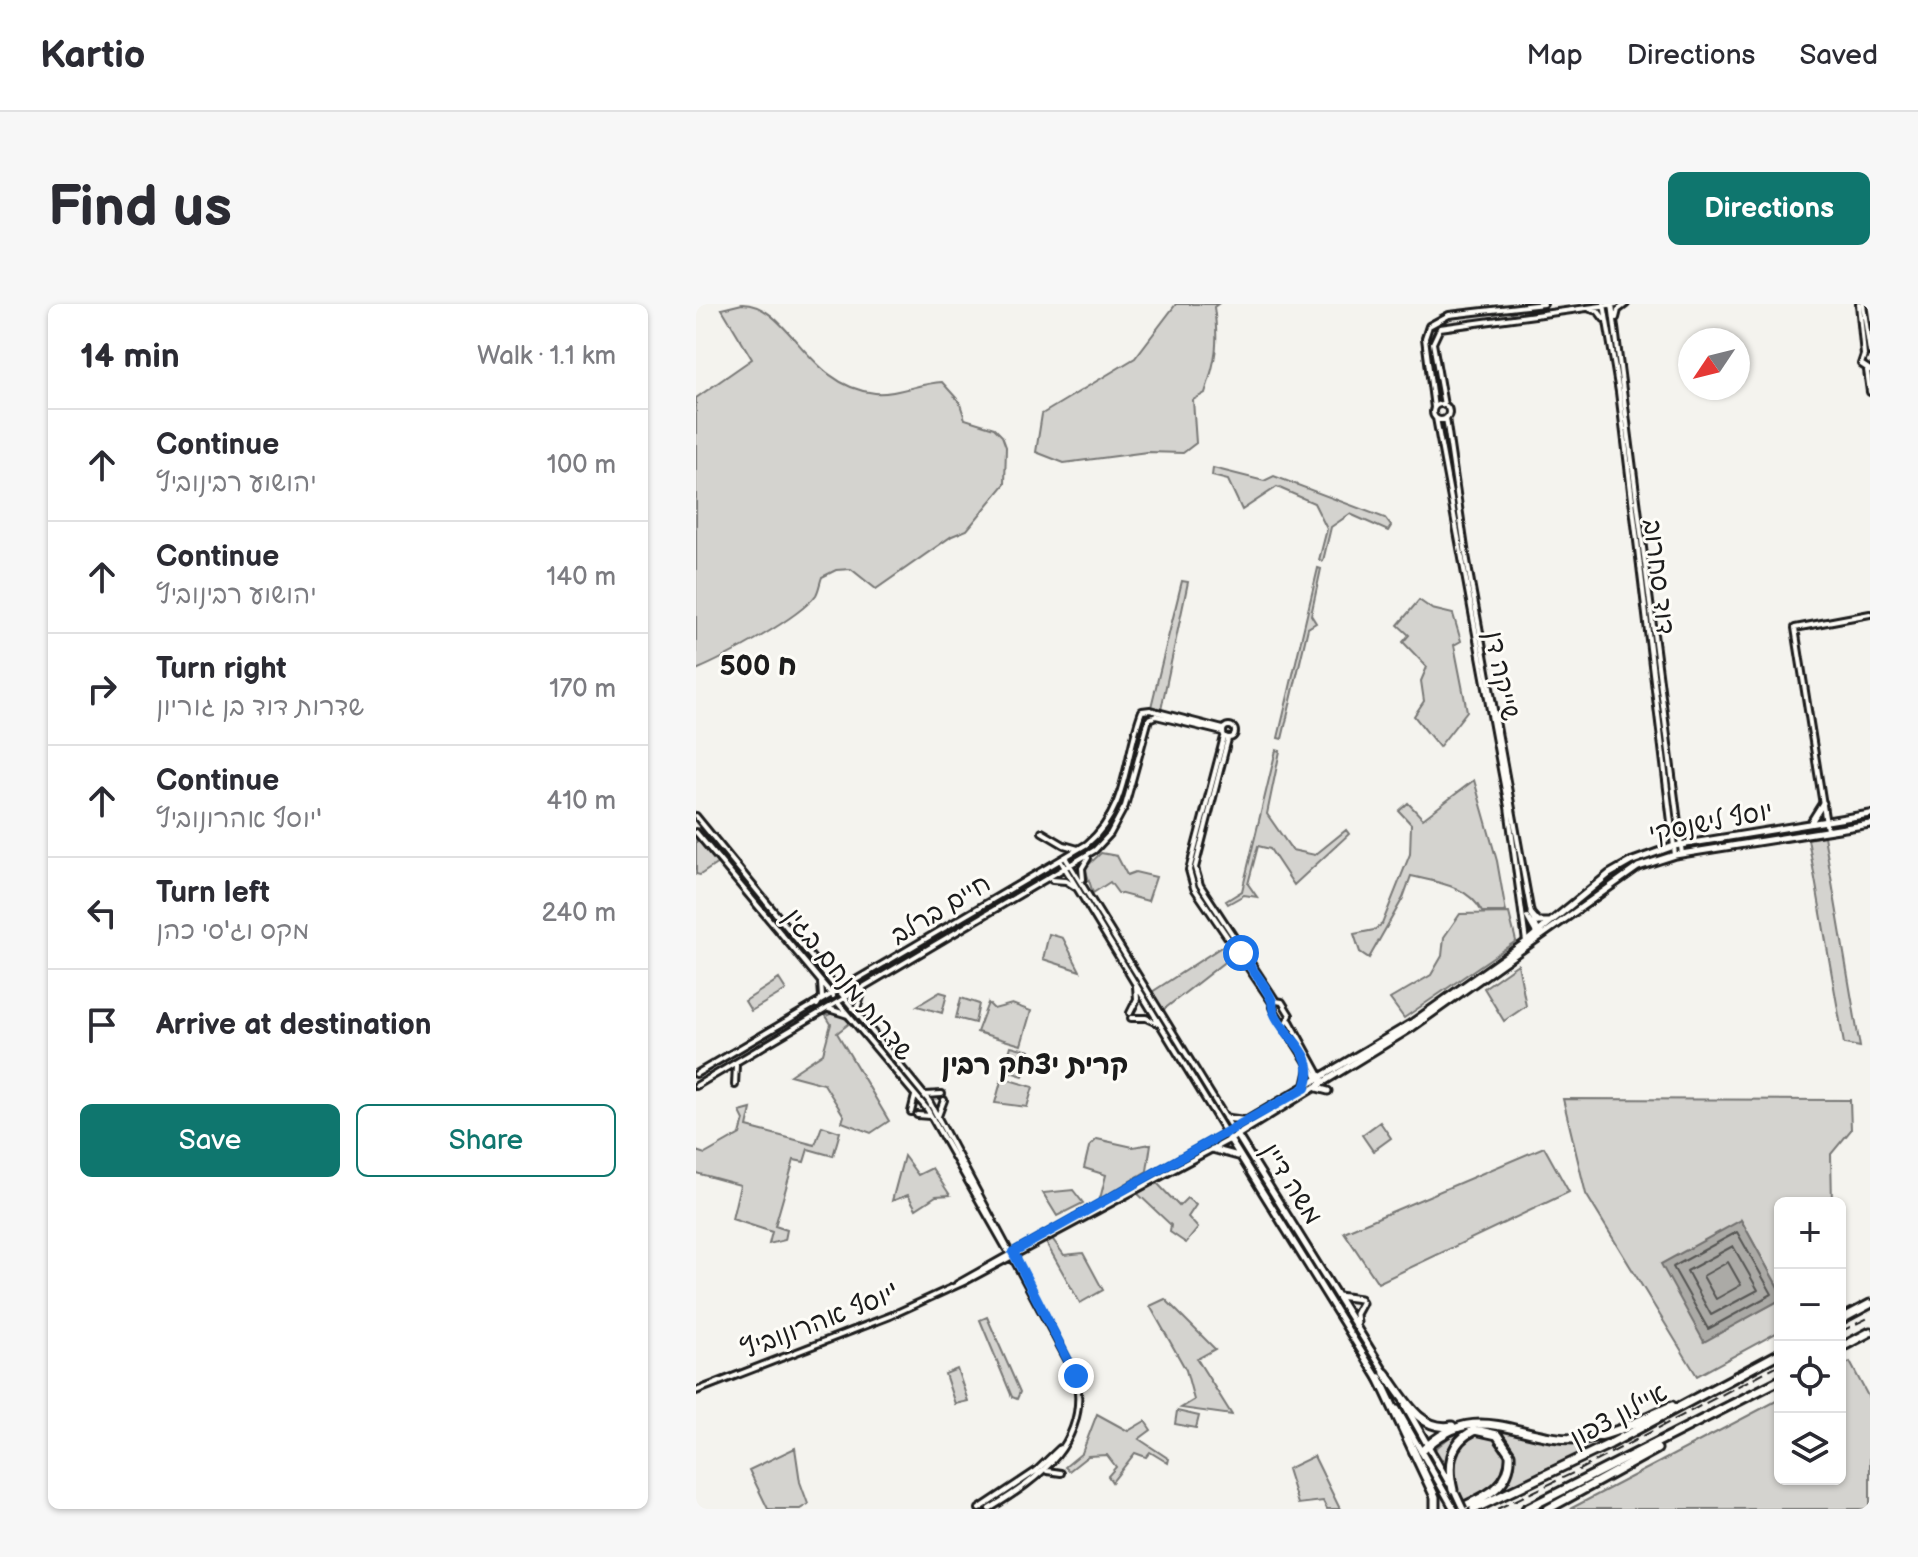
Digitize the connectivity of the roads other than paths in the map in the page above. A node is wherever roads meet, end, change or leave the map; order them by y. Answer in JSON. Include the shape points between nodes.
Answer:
{"nodes":[{"id":1,"x":1544,"y":304,"type":"edge"},
{"id":2,"x":1614,"y":304,"type":"edge"},
{"id":3,"x":1626,"y":304,"type":"edge"},
{"id":4,"x":1861,"y":304,"type":"edge"},
{"id":5,"x":1604,"y":305,"type":"edge"},
{"id":6,"x":1584,"y":308,"type":"junction"},
{"id":7,"x":1616,"y":329,"type":"junction"},
{"id":8,"x":1610,"y":338,"type":"junction"},
{"id":9,"x":1868,"y":353,"type":"edge"},
{"id":10,"x":1868,"y":370,"type":"edge"},
{"id":11,"x":1624,"y":384,"type":"junction"},
{"id":12,"x":1633,"y":392,"type":"dead end"},
{"id":13,"x":1870,"y":392,"type":"edge"},
{"id":14,"x":1444,"y":405,"type":"junction"},
{"id":15,"x":1434,"y":408,"type":"junction"},
{"id":16,"x":1436,"y":418,"type":"junction"},
{"id":17,"x":1446,"y":418,"type":"junction"},
{"id":18,"x":1870,"y":614,"type":"edge"},
{"id":19,"x":1224,"y":734,"type":"junction"},
{"id":20,"x":1823,"y":803,"type":"junction"},
{"id":21,"x":1870,"y":814,"type":"edge"},
{"id":22,"x":696,"y":816,"type":"edge"},
{"id":23,"x":1826,"y":821,"type":"junction"},
{"id":24,"x":1807,"y":824,"type":"junction"},
{"id":25,"x":1870,"y":824,"type":"edge"},
{"id":26,"x":696,"y":832,"type":"edge"},
{"id":27,"x":1042,"y":832,"type":"dead end"},
{"id":28,"x":1829,"y":832,"type":"junction"},
{"id":29,"x":1087,"y":844,"type":"junction"},
{"id":30,"x":1682,"y":845,"type":"junction"},
{"id":31,"x":1674,"y":846,"type":"junction"},
{"id":32,"x":1090,"y":853,"type":"junction"},
{"id":33,"x":1682,"y":854,"type":"junction"},
{"id":34,"x":1675,"y":855,"type":"junction"},
{"id":35,"x":1062,"y":859,"type":"junction"},
{"id":36,"x":1073,"y":865,"type":"junction"},
{"id":37,"x":1066,"y":869,"type":"junction"},
{"id":38,"x":1046,"y":881,"type":"junction"},
{"id":39,"x":1084,"y":885,"type":"junction"},
{"id":40,"x":1079,"y":889,"type":"junction"},
{"id":41,"x":1523,"y":907,"type":"junction"},
{"id":42,"x":1531,"y":914,"type":"junction"},
{"id":43,"x":1551,"y":922,"type":"junction"},
{"id":44,"x":1538,"y":934,"type":"junction"},
{"id":45,"x":1526,"y":942,"type":"junction"},
{"id":46,"x":1134,"y":980,"type":"junction"},
{"id":47,"x":821,"y":981,"type":"junction"},
{"id":48,"x":833,"y":982,"type":"junction"},
{"id":49,"x":848,"y":987,"type":"junction"},
{"id":50,"x":863,"y":990,"type":"junction"},
{"id":51,"x":841,"y":991,"type":"junction"},
{"id":52,"x":833,"y":996,"type":"junction"},
{"id":53,"x":846,"y":998,"type":"junction"},
{"id":54,"x":838,"y":1002,"type":"junction"},
{"id":55,"x":1275,"y":1003,"type":"junction"},
{"id":56,"x":817,"y":1006,"type":"junction"},
{"id":57,"x":827,"y":1009,"type":"junction"},
{"id":58,"x":857,"y":1011,"type":"junction"},
{"id":59,"x":848,"y":1015,"type":"junction"},
{"id":60,"x":1290,"y":1021,"type":"junction"},
{"id":61,"x":1284,"y":1026,"type":"junction"},
{"id":62,"x":1163,"y":1027,"type":"junction"},
{"id":63,"x":737,"y":1063,"type":"junction"},
{"id":64,"x":1310,"y":1067,"type":"junction"},
{"id":65,"x":696,"y":1074,"type":"edge"},
{"id":66,"x":1321,"y":1078,"type":"junction"},
{"id":67,"x":735,"y":1085,"type":"dead end"},
{"id":68,"x":696,"y":1086,"type":"edge"},
{"id":69,"x":1305,"y":1088,"type":"junction"},
{"id":70,"x":1316,"y":1088,"type":"junction"},
{"id":71,"x":1328,"y":1091,"type":"dead end"},
{"id":72,"x":915,"y":1094,"type":"junction"},
{"id":73,"x":924,"y":1094,"type":"junction"},
{"id":74,"x":911,"y":1112,"type":"dead end"},
{"id":75,"x":917,"y":1115,"type":"dead end"},
{"id":76,"x":932,"y":1116,"type":"junction"},
{"id":77,"x":1226,"y":1118,"type":"junction"},
{"id":78,"x":940,"y":1122,"type":"junction"},
{"id":79,"x":1248,"y":1124,"type":"junction"},
{"id":80,"x":1226,"y":1133,"type":"junction"},
{"id":81,"x":1235,"y":1133,"type":"junction"},
{"id":82,"x":1229,"y":1140,"type":"junction"},
{"id":83,"x":1212,"y":1149,"type":"junction"},
{"id":84,"x":1246,"y":1151,"type":"junction"},
{"id":85,"x":1238,"y":1156,"type":"junction"},
{"id":86,"x":1008,"y":1244,"type":"junction"},
{"id":87,"x":1021,"y":1248,"type":"junction"},
{"id":88,"x":1011,"y":1254,"type":"junction"},
{"id":89,"x":1337,"y":1295,"type":"junction"},
{"id":90,"x":1870,"y":1304,"type":"edge"},
{"id":91,"x":1846,"y":1317,"type":"edge"},
{"id":92,"x":1358,"y":1328,"type":"junction"},
{"id":93,"x":1870,"y":1332,"type":"edge"},
{"id":94,"x":1846,"y":1345,"type":"edge"},
{"id":95,"x":1774,"y":1356,"type":"edge"},
{"id":96,"x":1382,"y":1376,"type":"junction"},
{"id":97,"x":1774,"y":1383,"type":"edge"},
{"id":98,"x":1711,"y":1389,"type":"junction"},
{"id":99,"x":696,"y":1391,"type":"edge"},
{"id":100,"x":1474,"y":1422,"type":"junction"},
{"id":101,"x":1696,"y":1424,"type":"junction"},
{"id":102,"x":1425,"y":1448,"type":"junction"},
{"id":103,"x":1050,"y":1462,"type":"junction"},
{"id":104,"x":1044,"y":1471,"type":"junction"},
{"id":105,"x":1061,"y":1473,"type":"dead end"},
{"id":106,"x":1452,"y":1494,"type":"junction"},
{"id":107,"x":979,"y":1509,"type":"edge"},
{"id":108,"x":989,"y":1509,"type":"edge"},
{"id":109,"x":1435,"y":1509,"type":"edge"},
{"id":110,"x":1458,"y":1509,"type":"edge"},
{"id":111,"x":1474,"y":1509,"type":"edge"},
{"id":112,"x":1526,"y":1509,"type":"edge"},
{"id":113,"x":1548,"y":1509,"type":"edge"}],
"edges":[{"from":1,"to":15,"type":"street","name":"שייקה דן","via":[[1449,315],[1429,326],[1425,338]]},
{"from":2,"to":5,"type":"street","name":"שייקה דן"},
{"from":2,"to":7,"type":"street","name":"דוד סחרוב"},
{"from":3,"to":7,"type":"street","via":[[1617,312]]},
{"from":4,"to":9,"type":"street"},
{"from":5,"to":6,"type":"street","name":"שייקה דן"},
{"from":5,"to":8,"type":"street","name":"דוד סחרוב"},
{"from":6,"to":8,"type":"street","via":[[1601,313]]},
{"from":6,"to":14,"type":"street","name":"שייקה דן","via":[[1440,328],[1433,339]]},
{"from":7,"to":11,"type":"street","name":"דוד סחרוב"},
{"from":8,"to":31,"type":"street","name":"דוד סחרוב"},
{"from":9,"to":10,"type":"street","via":[[1861,364]]},
{"from":10,"to":13,"type":"street"},
{"from":11,"to":12,"type":"street"},
{"from":11,"to":30,"type":"street","name":"דוד סחרוב"},
{"from":14,"to":15,"type":"street"},
{"from":14,"to":17,"type":"street","name":"שייקה דן"},
{"from":15,"to":16,"type":"street","name":"שייקה דן"},
{"from":16,"to":17,"type":"street"},
{"from":16,"to":41,"type":"street","name":"שייקה דן"},
{"from":17,"to":42,"type":"street","name":"שייקה דן"},
{"from":18,"to":20,"type":"street","via":[[1795,628]]},
{"from":19,"to":29,"type":"street","name":"חיים ברלב","via":[[1146,709],[1118,802],[1109,822]]},
{"from":19,"to":32,"type":"street","name":"חיים ברלב","via":[[1153,717],[1146,723],[1121,816]]},
{"from":19,"to":55,"type":"street","via":[[1189,870],[1194,888]]},
{"from":20,"to":23,"type":"street"},
{"from":20,"to":24,"type":"main road"},
{"from":21,"to":23,"type":"main road","name":"יוסף לישנסקי"},
{"from":22,"to":48,"type":"street","name":"שדרות מנחם בגין"},
{"from":23,"to":24,"type":"main road","name":"יוסף לישנסקי"},
{"from":23,"to":28,"type":"street"},
{"from":24,"to":30,"type":"main road","name":"יוסף לישנסקי"},
{"from":25,"to":28,"type":"main road","name":"יוסף לישנסקי"},
{"from":26,"to":47,"type":"street","name":"שדרות מנחם בגין"},
{"from":27,"to":29,"type":"street","via":[[1070,847]]},
{"from":28,"to":33,"type":"main road","name":"יוסף לישנסקי"},
{"from":29,"to":35,"type":"street","name":"חיים ברלב"},
{"from":30,"to":31,"type":"main road","name":"יוסף לישנסקי"},
{"from":30,"to":33,"type":"street","name":"דוד סחרוב"},
{"from":31,"to":34,"type":"street","name":"דוד סחרוב"},
{"from":31,"to":43,"type":"main road","name":"יוסף לישנסקי","via":[[1621,867]]},
{"from":32,"to":36,"type":"street","name":"חיים ברלב"},
{"from":32,"to":39,"type":"street","via":[[1082,869]]},
{"from":33,"to":34,"type":"main road","name":"יוסף לישנסקי"},
{"from":34,"to":44,"type":"main road","name":"יוסף לישנסקי","via":[[1631,872]]},
{"from":35,"to":36,"type":"street","name":"משה דיין"},
{"from":35,"to":37,"type":"street","name":"משה דיין"},
{"from":35,"to":49,"type":"street","name":"חיים ברלב"},
{"from":36,"to":37,"type":"street","name":"חיים ברלב"},
{"from":36,"to":39,"type":"street","name":"משה דיין"},
{"from":37,"to":38,"type":"street","name":"חיים ברלב"},
{"from":37,"to":40,"type":"street","name":"משה דיין"},
{"from":38,"to":40,"type":"street","via":[[1062,880]]},
{"from":38,"to":50,"type":"street","name":"חיים ברלב"},
{"from":39,"to":77,"type":"street","name":"משה דיין"},
{"from":40,"to":46,"type":"street","name":"משה דיין"},
{"from":41,"to":44,"type":"street"},
{"from":41,"to":45,"type":"street","name":"שייקה דן"},
{"from":42,"to":43,"type":"main road","via":[[1538,922]]},
{"from":42,"to":44,"type":"street","name":"שייקה דן"},
{"from":43,"to":44,"type":"main road","name":"יוסף לישנסקי"},
{"from":44,"to":45,"type":"main road"},
{"from":44,"to":66,"type":"main road","via":[[1425,1019]]},
{"from":45,"to":66,"type":"main road","via":[[1410,1024]]},
{"from":46,"to":62,"type":"street","name":"משה דיין"},
{"from":46,"to":62,"type":"street","via":[[1138,997],[1131,1016]]},
{"from":47,"to":52,"type":"street","name":"שדרות מנחם בגין"},
{"from":47,"to":56,"type":"street"},
{"from":48,"to":49,"type":"street","name":"שדרות מנחם בגין"},
{"from":48,"to":51,"type":"street","name":"שדרות מנחם בגין"},
{"from":49,"to":51,"type":"street","name":"חיים ברלב"},
{"from":50,"to":53,"type":"street","name":"חיים ברלב"},
{"from":50,"to":58,"type":"street"},
{"from":51,"to":52,"type":"street","name":"חיים ברלב"},
{"from":51,"to":53,"type":"street","name":"שדרות מנחם בגין"},
{"from":52,"to":54,"type":"street","name":"שדרות מנחם בגין"},
{"from":52,"to":56,"type":"street","name":"חיים ברלב"},
{"from":53,"to":54,"type":"street","name":"חיים ברלב"},
{"from":53,"to":58,"type":"street","name":"שדרות מנחם בגין"},
{"from":54,"to":57,"type":"street","name":"חיים ברלב"},
{"from":54,"to":59,"type":"street","name":"שדרות מנחם בגין"},
{"from":55,"to":60,"type":"street","via":[[1287,1006]]},
{"from":55,"to":61,"type":"street","via":[[1273,1011]]},
{"from":56,"to":65,"type":"street","name":"חיים ברלב"},
{"from":57,"to":59,"type":"street"},
{"from":57,"to":63,"type":"street","name":"חיים ברלב"},
{"from":58,"to":73,"type":"street","name":"שדרות מנחם בגין"},
{"from":59,"to":72,"type":"street","name":"שדרות מנחם בגין"},
{"from":60,"to":61,"type":"street"},
{"from":60,"to":66,"type":"street"},
{"from":61,"to":64,"type":"street"},
{"from":62,"to":80,"type":"street","name":"משה דיין"},
{"from":63,"to":67,"type":"street"},
{"from":63,"to":68,"type":"street","name":"חיים ברלב"},
{"from":64,"to":66,"type":"street"},
{"from":64,"to":69,"type":"main road"},
{"from":66,"to":69,"type":"main road"},
{"from":66,"to":70,"type":"main road"},
{"from":69,"to":79,"type":"main road"},
{"from":70,"to":71,"type":"main road"},
{"from":70,"to":79,"type":"main road"},
{"from":72,"to":74,"type":"street"},
{"from":72,"to":76,"type":"street","name":"שדרות מנחם בגין"},
{"from":73,"to":78,"type":"street","name":"שדרות מנחם בגין"},
{"from":73,"to":78,"type":"street","via":[[943,1097]]},
{"from":75,"to":76,"type":"street"},
{"from":76,"to":88,"type":"street","name":"שדרות מנחם בגין"},
{"from":77,"to":79,"type":"main road"},
{"from":77,"to":81,"type":"street","name":"משה דיין"},
{"from":78,"to":86,"type":"street","name":"שדרות מנחם בגין"},
{"from":79,"to":81,"type":"main road"},
{"from":79,"to":84,"type":"main road","via":[[1243,1136]]},
{"from":80,"to":81,"type":"main road"},
{"from":80,"to":82,"type":"main road","name":"משה דיין"},
{"from":80,"to":87,"type":"street","name":"יוסף אהרונוביץ'"},
{"from":81,"to":82,"type":"main road"},
{"from":81,"to":84,"type":"main road","name":"משה דיין"},
{"from":82,"to":83,"type":"street","name":"יוסף אהרונוביץ'"},
{"from":82,"to":85,"type":"main road","name":"משה דיין"},
{"from":83,"to":85,"type":"main road"},
{"from":83,"to":88,"type":"street","name":"יוסף אהרונוביץ'"},
{"from":84,"to":89,"type":"main road","name":"משה דיין"},
{"from":85,"to":96,"type":"main road","name":"משה דיין"},
{"from":86,"to":87,"type":"street"},
{"from":86,"to":88,"type":"street","name":"שדרות מנחם בגין"},
{"from":87,"to":88,"type":"street","name":"יוסף אהרונוביץ'"},
{"from":88,"to":99,"type":"street","name":"יוסף אהרונוביץ'","via":[[890,1316]]},
{"from":88,"to":103,"type":"street","via":[[1076,1376],[1081,1399],[1077,1421]]},
{"from":89,"to":92,"type":"main road","name":"משה דיין"},
{"from":89,"to":92,"type":"main road","via":[[1361,1301]]},
{"from":90,"to":91,"type":"highway"},
{"from":92,"to":96,"type":"main road","name":"משה דיין"},
{"from":93,"to":94,"type":"highway"},
{"from":95,"to":98,"type":"highway","name":"איילון צפון"},
{"from":96,"to":100,"type":"highway","via":[[1427,1424],[1444,1428]]},
{"from":96,"to":102,"type":"main road","name":"משה דיין"},
{"from":96,"to":109,"type":"highway","via":[[1435,1497]]},
{"from":97,"to":101,"type":"highway"},
{"from":98,"to":100,"type":"highway","via":[[1592,1438],[1562,1438]]},
{"from":98,"to":111,"type":"highway","name":"איילון צפון"},
{"from":100,"to":102,"type":"highway","via":[[1452,1429]]},
{"from":101,"to":112,"type":"highway"},
{"from":101,"to":113,"type":"highway"},
{"from":102,"to":106,"type":"main road","name":"משה דיין"},
{"from":103,"to":104,"type":"street"},
{"from":103,"to":107,"type":"street"},
{"from":104,"to":105,"type":"street"},
{"from":104,"to":108,"type":"street"},
{"from":106,"to":110,"type":"main road","bridge":true},
{"from":106,"to":110,"type":"highway","via":[[1450,1462],[1458,1441],[1475,1430],[1497,1435],[1510,1454],[1505,1480]]}]}
